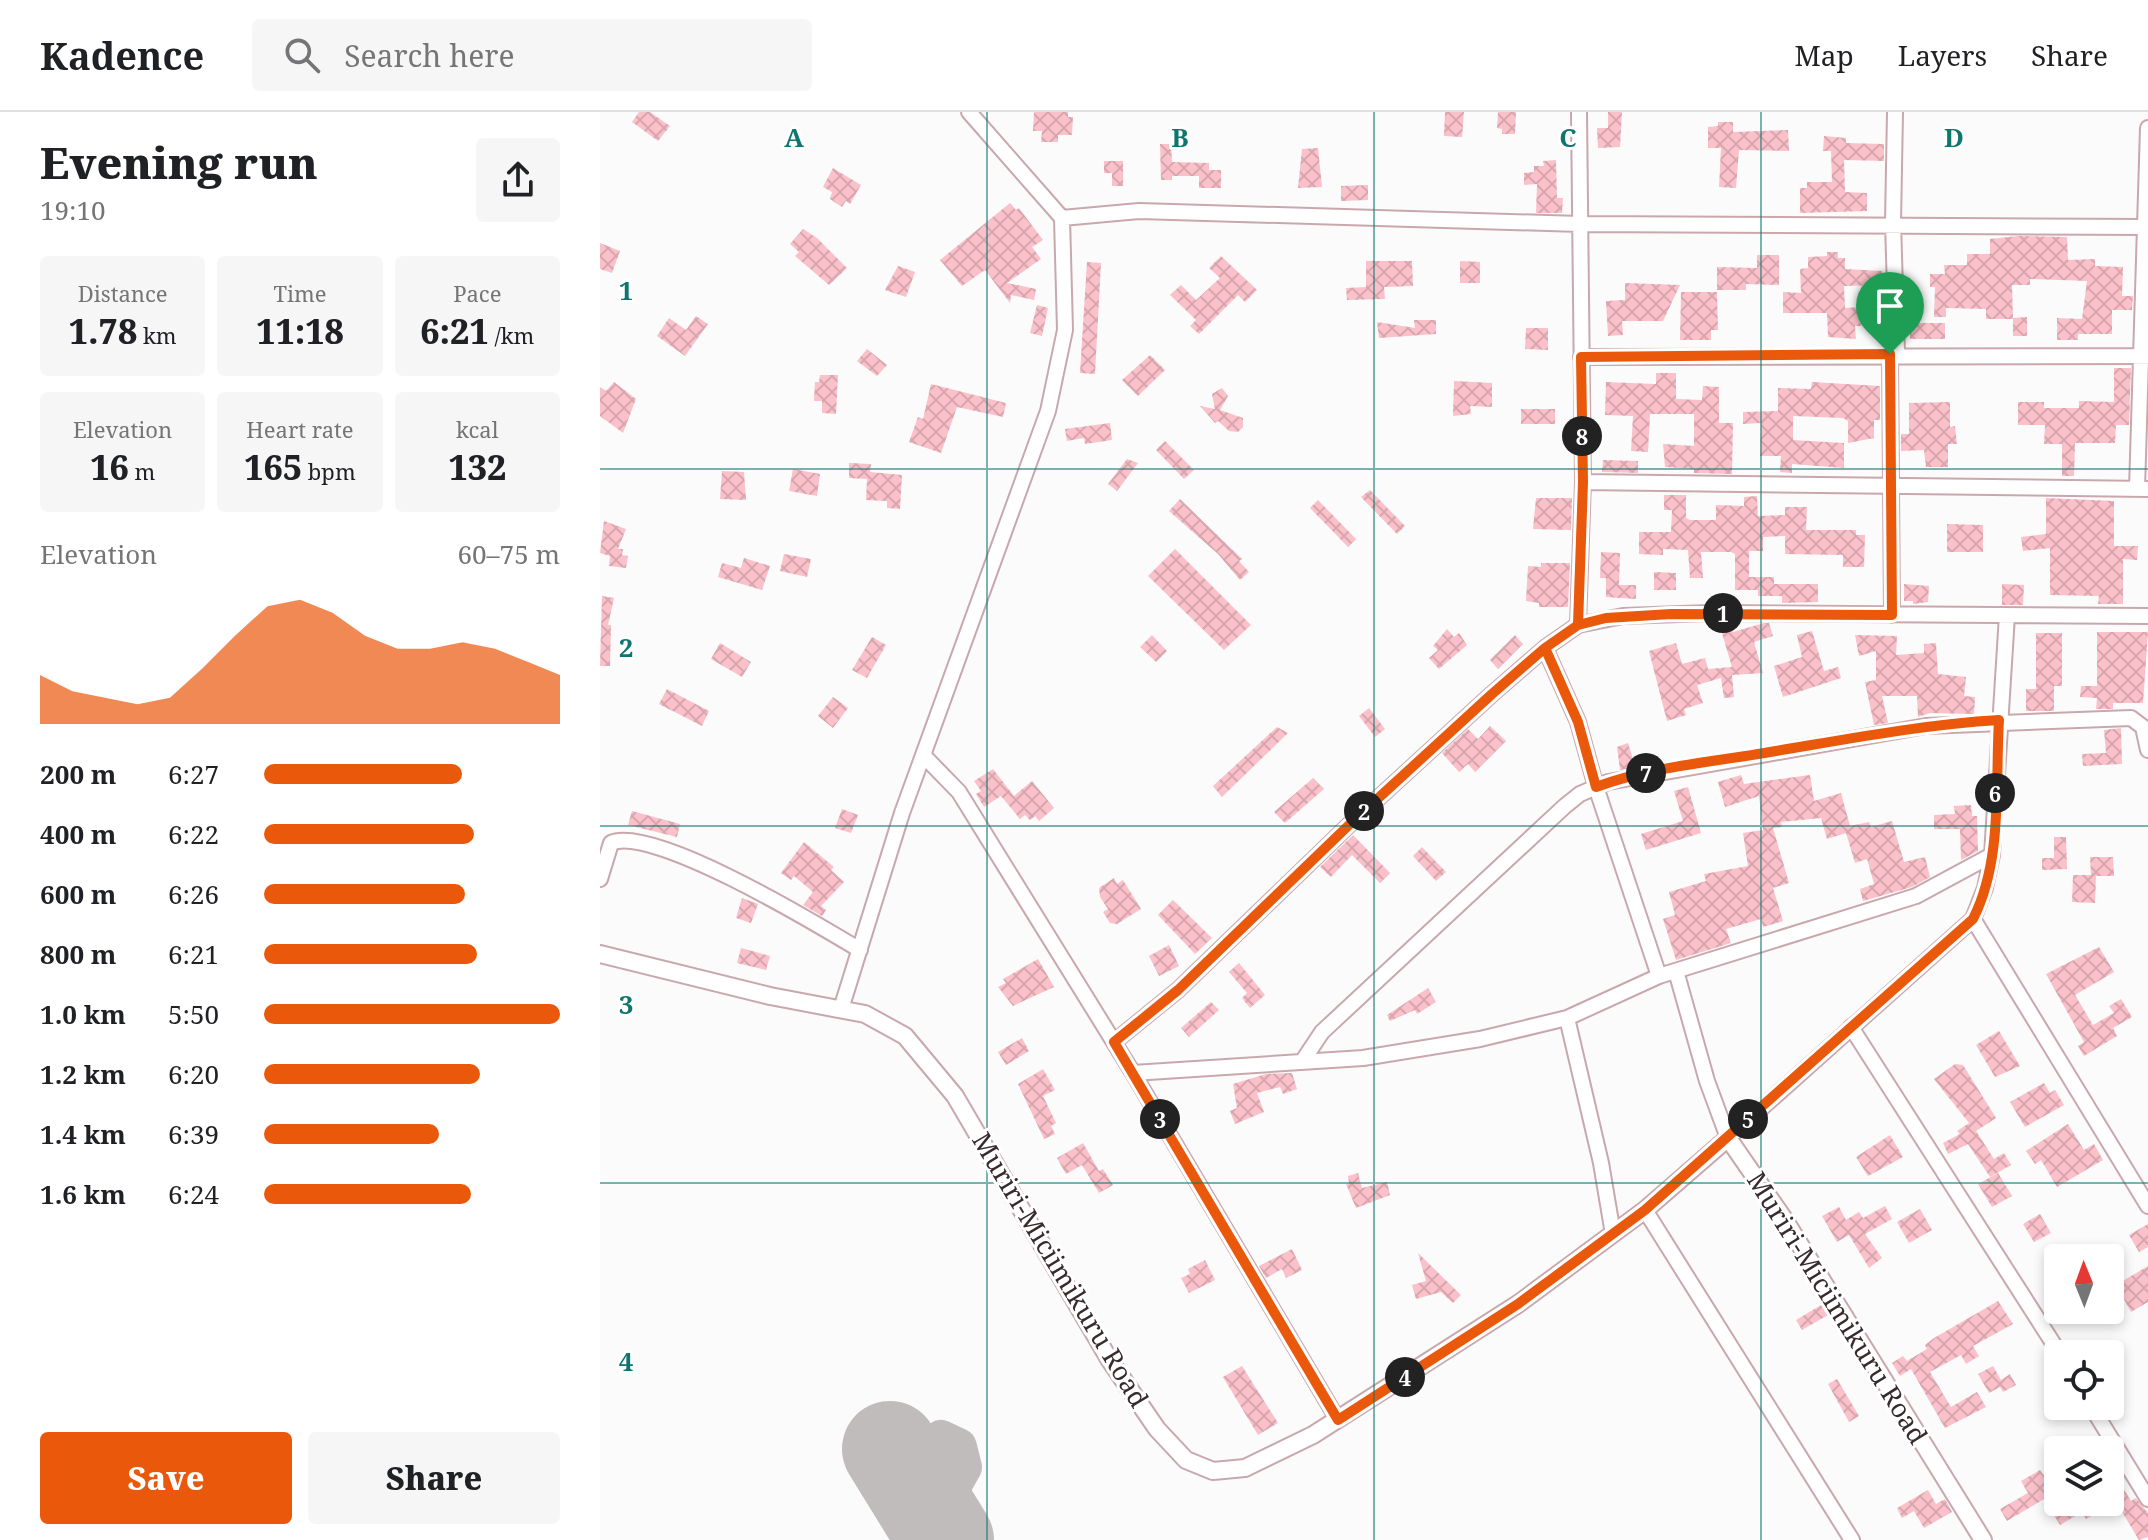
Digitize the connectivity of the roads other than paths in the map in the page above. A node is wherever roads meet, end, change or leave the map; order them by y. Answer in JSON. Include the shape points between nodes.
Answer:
{"nodes":[{"id":1,"x":969,"y":112,"type":"edge"},
{"id":2,"x":1579,"y":112,"type":"edge"},
{"id":3,"x":1895,"y":112,"type":"edge"},
{"id":4,"x":2148,"y":128,"type":"edge"},
{"id":5,"x":1062,"y":218,"type":"junction"},
{"id":6,"x":1893,"y":223,"type":"junction"},
{"id":7,"x":1580,"y":224,"type":"junction"},
{"id":8,"x":2146,"y":227,"type":"edge"},
{"id":9,"x":1894,"y":354,"type":"junction"},
{"id":10,"x":2146,"y":356,"type":"edge"},
{"id":11,"x":1581,"y":357,"type":"junction"},
{"id":12,"x":1583,"y":482,"type":"junction"},
{"id":13,"x":1893,"y":485,"type":"junction"},
{"id":14,"x":2143,"y":489,"type":"edge"},
{"id":15,"x":1892,"y":615,"type":"junction"},
{"id":16,"x":2007,"y":615,"type":"junction"},
{"id":17,"x":2148,"y":616,"type":"edge"},
{"id":18,"x":1578,"y":625,"type":"junction"},
{"id":19,"x":1545,"y":648,"type":"junction"},
{"id":20,"x":1999,"y":720,"type":"junction"},
{"id":21,"x":2148,"y":750,"type":"edge"},
{"id":22,"x":923,"y":755,"type":"junction"},
{"id":23,"x":1596,"y":787,"type":"junction"},
{"id":24,"x":1992,"y":855,"type":"junction"},
{"id":25,"x":600,"y":879,"type":"edge"},
{"id":26,"x":1973,"y":919,"type":"junction"},
{"id":27,"x":860,"y":950,"type":"junction"},
{"id":28,"x":600,"y":954,"type":"edge"},
{"id":29,"x":1676,"y":971,"type":"junction"},
{"id":30,"x":1659,"y":976,"type":"junction"},
{"id":31,"x":841,"y":1009,"type":"junction"},
{"id":32,"x":1567,"y":1018,"type":"junction"},
{"id":33,"x":1851,"y":1027,"type":"junction"},
{"id":34,"x":1114,"y":1042,"type":"junction"},
{"id":35,"x":1302,"y":1062,"type":"junction"},
{"id":36,"x":1133,"y":1073,"type":"junction"},
{"id":37,"x":1728,"y":1138,"type":"junction"},
{"id":38,"x":2148,"y":1206,"type":"edge"},
{"id":39,"x":1645,"y":1210,"type":"junction"},
{"id":40,"x":1613,"y":1234,"type":"junction"},
{"id":41,"x":2051,"y":1340,"type":"edge"},
{"id":42,"x":1338,"y":1420,"type":"junction"},
{"id":43,"x":2100,"y":1420,"type":"edge"},
{"id":44,"x":2148,"y":1499,"type":"edge"},
{"id":45,"x":1852,"y":1540,"type":"edge"},
{"id":46,"x":1983,"y":1540,"type":"edge"}],
"edges":[{"from":1,"to":5,"type":"street"},
{"from":2,"to":7,"type":"street"},
{"from":3,"to":6,"type":"street"},
{"from":4,"to":8,"type":"street"},
{"from":5,"to":7,"type":"street","via":[[1139,211]]},
{"from":5,"to":22,"type":"street","via":[[1065,330],[1055,388]]},
{"from":6,"to":7,"type":"street"},
{"from":6,"to":8,"type":"street"},
{"from":6,"to":9,"type":"street"},
{"from":7,"to":11,"type":"street"},
{"from":8,"to":10,"type":"street"},
{"from":9,"to":10,"type":"street"},
{"from":9,"to":11,"type":"street"},
{"from":9,"to":13,"type":"street"},
{"from":10,"to":14,"type":"street"},
{"from":11,"to":12,"type":"street"},
{"from":12,"to":13,"type":"street"},
{"from":12,"to":18,"type":"street"},
{"from":13,"to":14,"type":"street"},
{"from":13,"to":15,"type":"street"},
{"from":15,"to":16,"type":"street"},
{"from":15,"to":18,"type":"street","via":[[1671,614]]},
{"from":16,"to":17,"type":"street"},
{"from":16,"to":20,"type":"street"},
{"from":18,"to":19,"type":"street"},
{"from":19,"to":23,"type":"street","via":[[1578,722]]},
{"from":19,"to":34,"type":"street","via":[[1350,824],[1178,990]]},
{"from":20,"to":21,"type":"street","via":[[2135,719],[2145,731]]},
{"from":20,"to":23,"type":"street","via":[[1822,743],[1635,775]]},
{"from":20,"to":24,"type":"street"},
{"from":22,"to":27,"type":"street"},
{"from":22,"to":34,"type":"street","via":[[959,792]]},
{"from":23,"to":30,"type":"street"},
{"from":23,"to":35,"type":"street","via":[[1565,806],[1330,1024]]},
{"from":24,"to":26,"type":"street"},
{"from":24,"to":29,"type":"street","via":[[1916,896]]},
{"from":25,"to":27,"type":"street","via":[[611,843],[635,842],[755,889]]},
{"from":26,"to":33,"type":"street"},
{"from":26,"to":38,"type":"street"},
{"from":27,"to":31,"type":"street"},
{"from":28,"to":31,"type":"street"},
{"from":29,"to":30,"type":"street"},
{"from":29,"to":37,"type":"street"},
{"from":30,"to":32,"type":"street"},
{"from":31,"to":42,"type":"street","name":"Muriri-Miciimikuru Road","via":[[892,1026],[955,1096],[1109,1359],[1157,1429],[1186,1460],[1213,1471],[1245,1468]]},
{"from":32,"to":35,"type":"street","via":[[1422,1049]]},
{"from":32,"to":40,"type":"street"},
{"from":33,"to":37,"type":"street"},
{"from":33,"to":41,"type":"street"},
{"from":34,"to":36,"type":"street"},
{"from":35,"to":36,"type":"street"},
{"from":36,"to":42,"type":"street"},
{"from":37,"to":39,"type":"street","name":"Muriri-Miciimikuru Road"},
{"from":37,"to":46,"type":"street","name":"Muriri-Miciimikuru Road"},
{"from":39,"to":40,"type":"street","name":"Muriri-Miciimikuru Road"},
{"from":39,"to":45,"type":"street"},
{"from":40,"to":42,"type":"street","name":"Muriri-Miciimikuru Road","via":[[1518,1304]]},
{"from":43,"to":44,"type":"street"}]}
